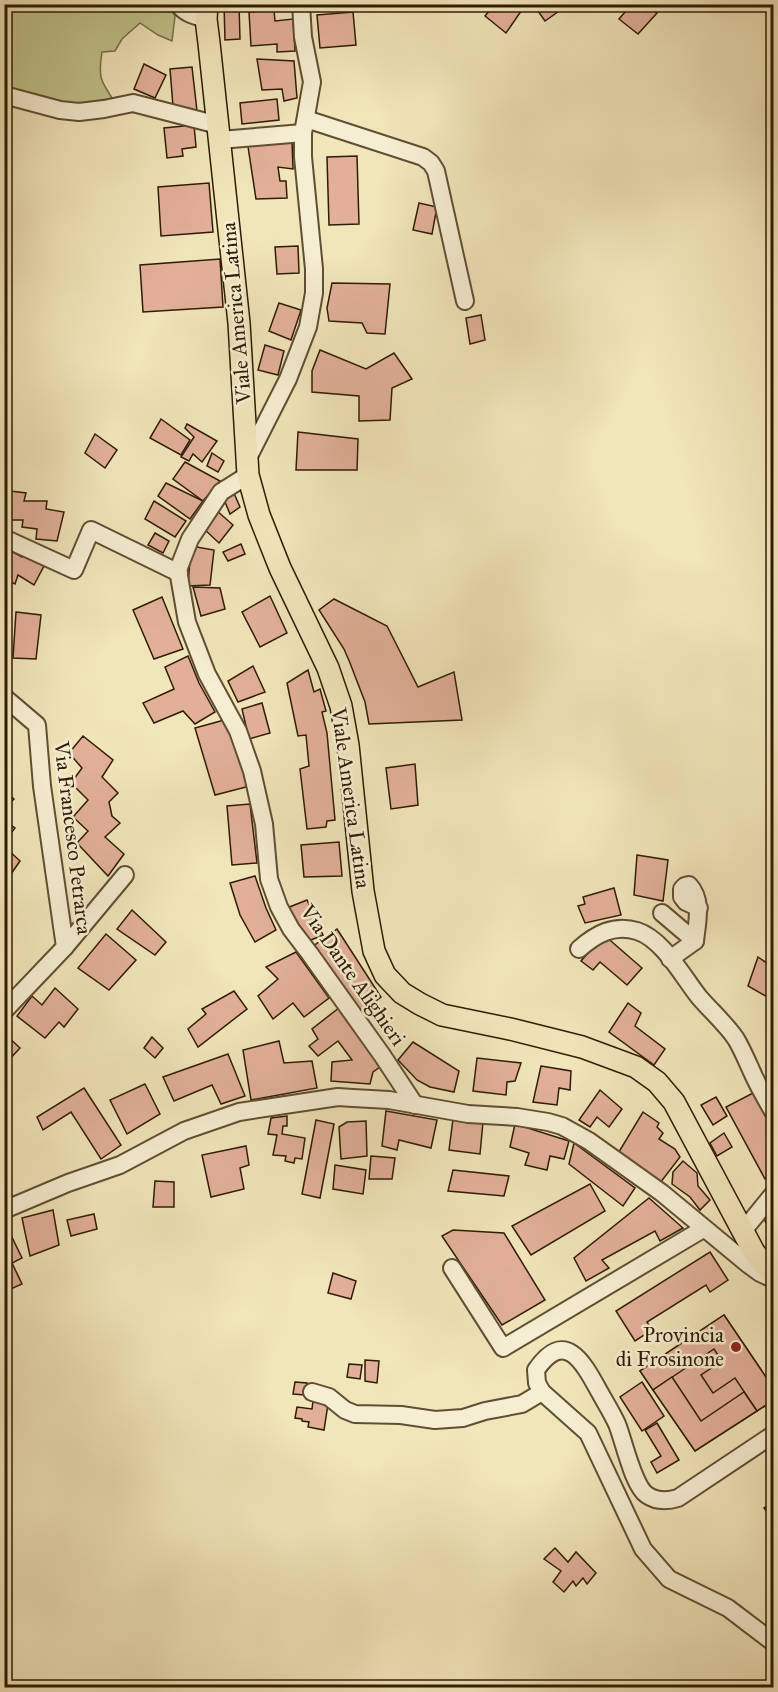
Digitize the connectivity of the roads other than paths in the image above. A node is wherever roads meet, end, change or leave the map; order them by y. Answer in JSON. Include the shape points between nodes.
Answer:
{"nodes":[{"id":1,"x":178,"y":4,"type":"edge"},
{"id":2,"x":301,"y":4,"type":"edge"},
{"id":3,"x":207,"y":12,"type":"edge"},
{"id":4,"x":4,"y":95,"type":"edge"},
{"id":5,"x":304,"y":126,"type":"junction"},
{"id":6,"x":219,"y":133,"type":"junction"},
{"id":7,"x":465,"y":301,"type":"dead end"},
{"id":8,"x":248,"y":467,"type":"junction"},
{"id":9,"x":4,"y":538,"type":"edge"},
{"id":10,"x":179,"y":573,"type":"junction"},
{"id":11,"x":4,"y":697,"type":"edge"},
{"id":12,"x":125,"y":875,"type":"dead end"},
{"id":13,"x":699,"y":909,"type":"dead end"},
{"id":14,"x":662,"y":913,"type":"dead end"},
{"id":15,"x":695,"y":941,"type":"junction"},
{"id":16,"x":65,"y":947,"type":"junction"},
{"id":17,"x":579,"y":949,"type":"dead end"},
{"id":18,"x":670,"y":959,"type":"junction"},
{"id":19,"x":4,"y":1011,"type":"edge"},
{"id":20,"x":415,"y":1105,"type":"junction"},
{"id":21,"x":774,"y":1113,"type":"edge"},
{"id":22,"x":774,"y":1193,"type":"edge"},
{"id":23,"x":7,"y":1207,"type":"edge"},
{"id":24,"x":703,"y":1228,"type":"junction"},
{"id":25,"x":743,"y":1231,"type":"junction"},
{"id":26,"x":452,"y":1268,"type":"dead end"},
{"id":27,"x":774,"y":1278,"type":"edge"},
{"id":28,"x":312,"y":1392,"type":"dead end"},
{"id":29,"x":542,"y":1392,"type":"junction"},
{"id":30,"x":774,"y":1434,"type":"edge"},
{"id":31,"x":774,"y":1643,"type":"edge"}],
"edges":[{"from":1,"to":3,"type":"street","via":[[193,16]]},
{"from":2,"to":5,"type":"street","via":[[312,82]]},
{"from":3,"to":6,"type":"main road","name":"Viale America Latina"},
{"from":4,"to":6,"type":"street","via":[[79,112],[133,103]]},
{"from":5,"to":6,"type":"street"},
{"from":5,"to":7,"type":"street","via":[[423,157],[431,163]]},
{"from":5,"to":8,"type":"street","via":[[303,157],[314,269],[312,312],[288,379]]},
{"from":6,"to":8,"type":"main road","name":"Viale America Latina","via":[[239,323]]},
{"from":8,"to":10,"type":"street","name":"Via Dante Alighieri","via":[[221,492],[190,538]]},
{"from":8,"to":25,"type":"main road","name":"Viale America Latina","via":[[259,515],[328,668],[341,706],[363,891],[374,951],[386,975],[402,993],[442,1015],[582,1047],[636,1067],[657,1082],[674,1102]]},
{"from":9,"to":10,"type":"street","via":[[74,570],[91,530]]},
{"from":10,"to":20,"type":"street","name":"Via Dante Alighieri","via":[[187,622],[207,674],[238,731],[252,771],[264,824],[269,879],[279,907]]},
{"from":11,"to":16,"type":"street","name":"Via Francesco Petrarca","via":[[37,725]]},
{"from":12,"to":16,"type":"street"},
{"from":13,"to":15,"type":"street"},
{"from":14,"to":15,"type":"street"},
{"from":15,"to":18,"type":"street"},
{"from":16,"to":19,"type":"street","name":"Via Francesco Petrarca"},
{"from":17,"to":18,"type":"street","via":[[592,937],[623,929],[651,937]]},
{"from":18,"to":21,"type":"street","via":[[736,1039]]},
{"from":20,"to":23,"type":"street","via":[[338,1097],[239,1112],[184,1131],[120,1165]]},
{"from":20,"to":24,"type":"street","via":[[562,1126],[662,1193]]},
{"from":22,"to":25,"type":"street"},
{"from":24,"to":26,"type":"street","via":[[504,1348]]},
{"from":24,"to":27,"type":"street","via":[[760,1273]]},
{"from":25,"to":27,"type":"main road","name":"Viale America Latina"},
{"from":28,"to":29,"type":"street","via":[[329,1397],[355,1414],[435,1420],[463,1418],[522,1404]]},
{"from":29,"to":30,"type":"street","via":[[536,1370],[543,1359],[554,1352],[566,1351],[577,1356],[617,1424],[639,1487],[657,1500],[678,1498]]},
{"from":29,"to":31,"type":"street","via":[[588,1433],[643,1549],[669,1578],[728,1608]]}]}
